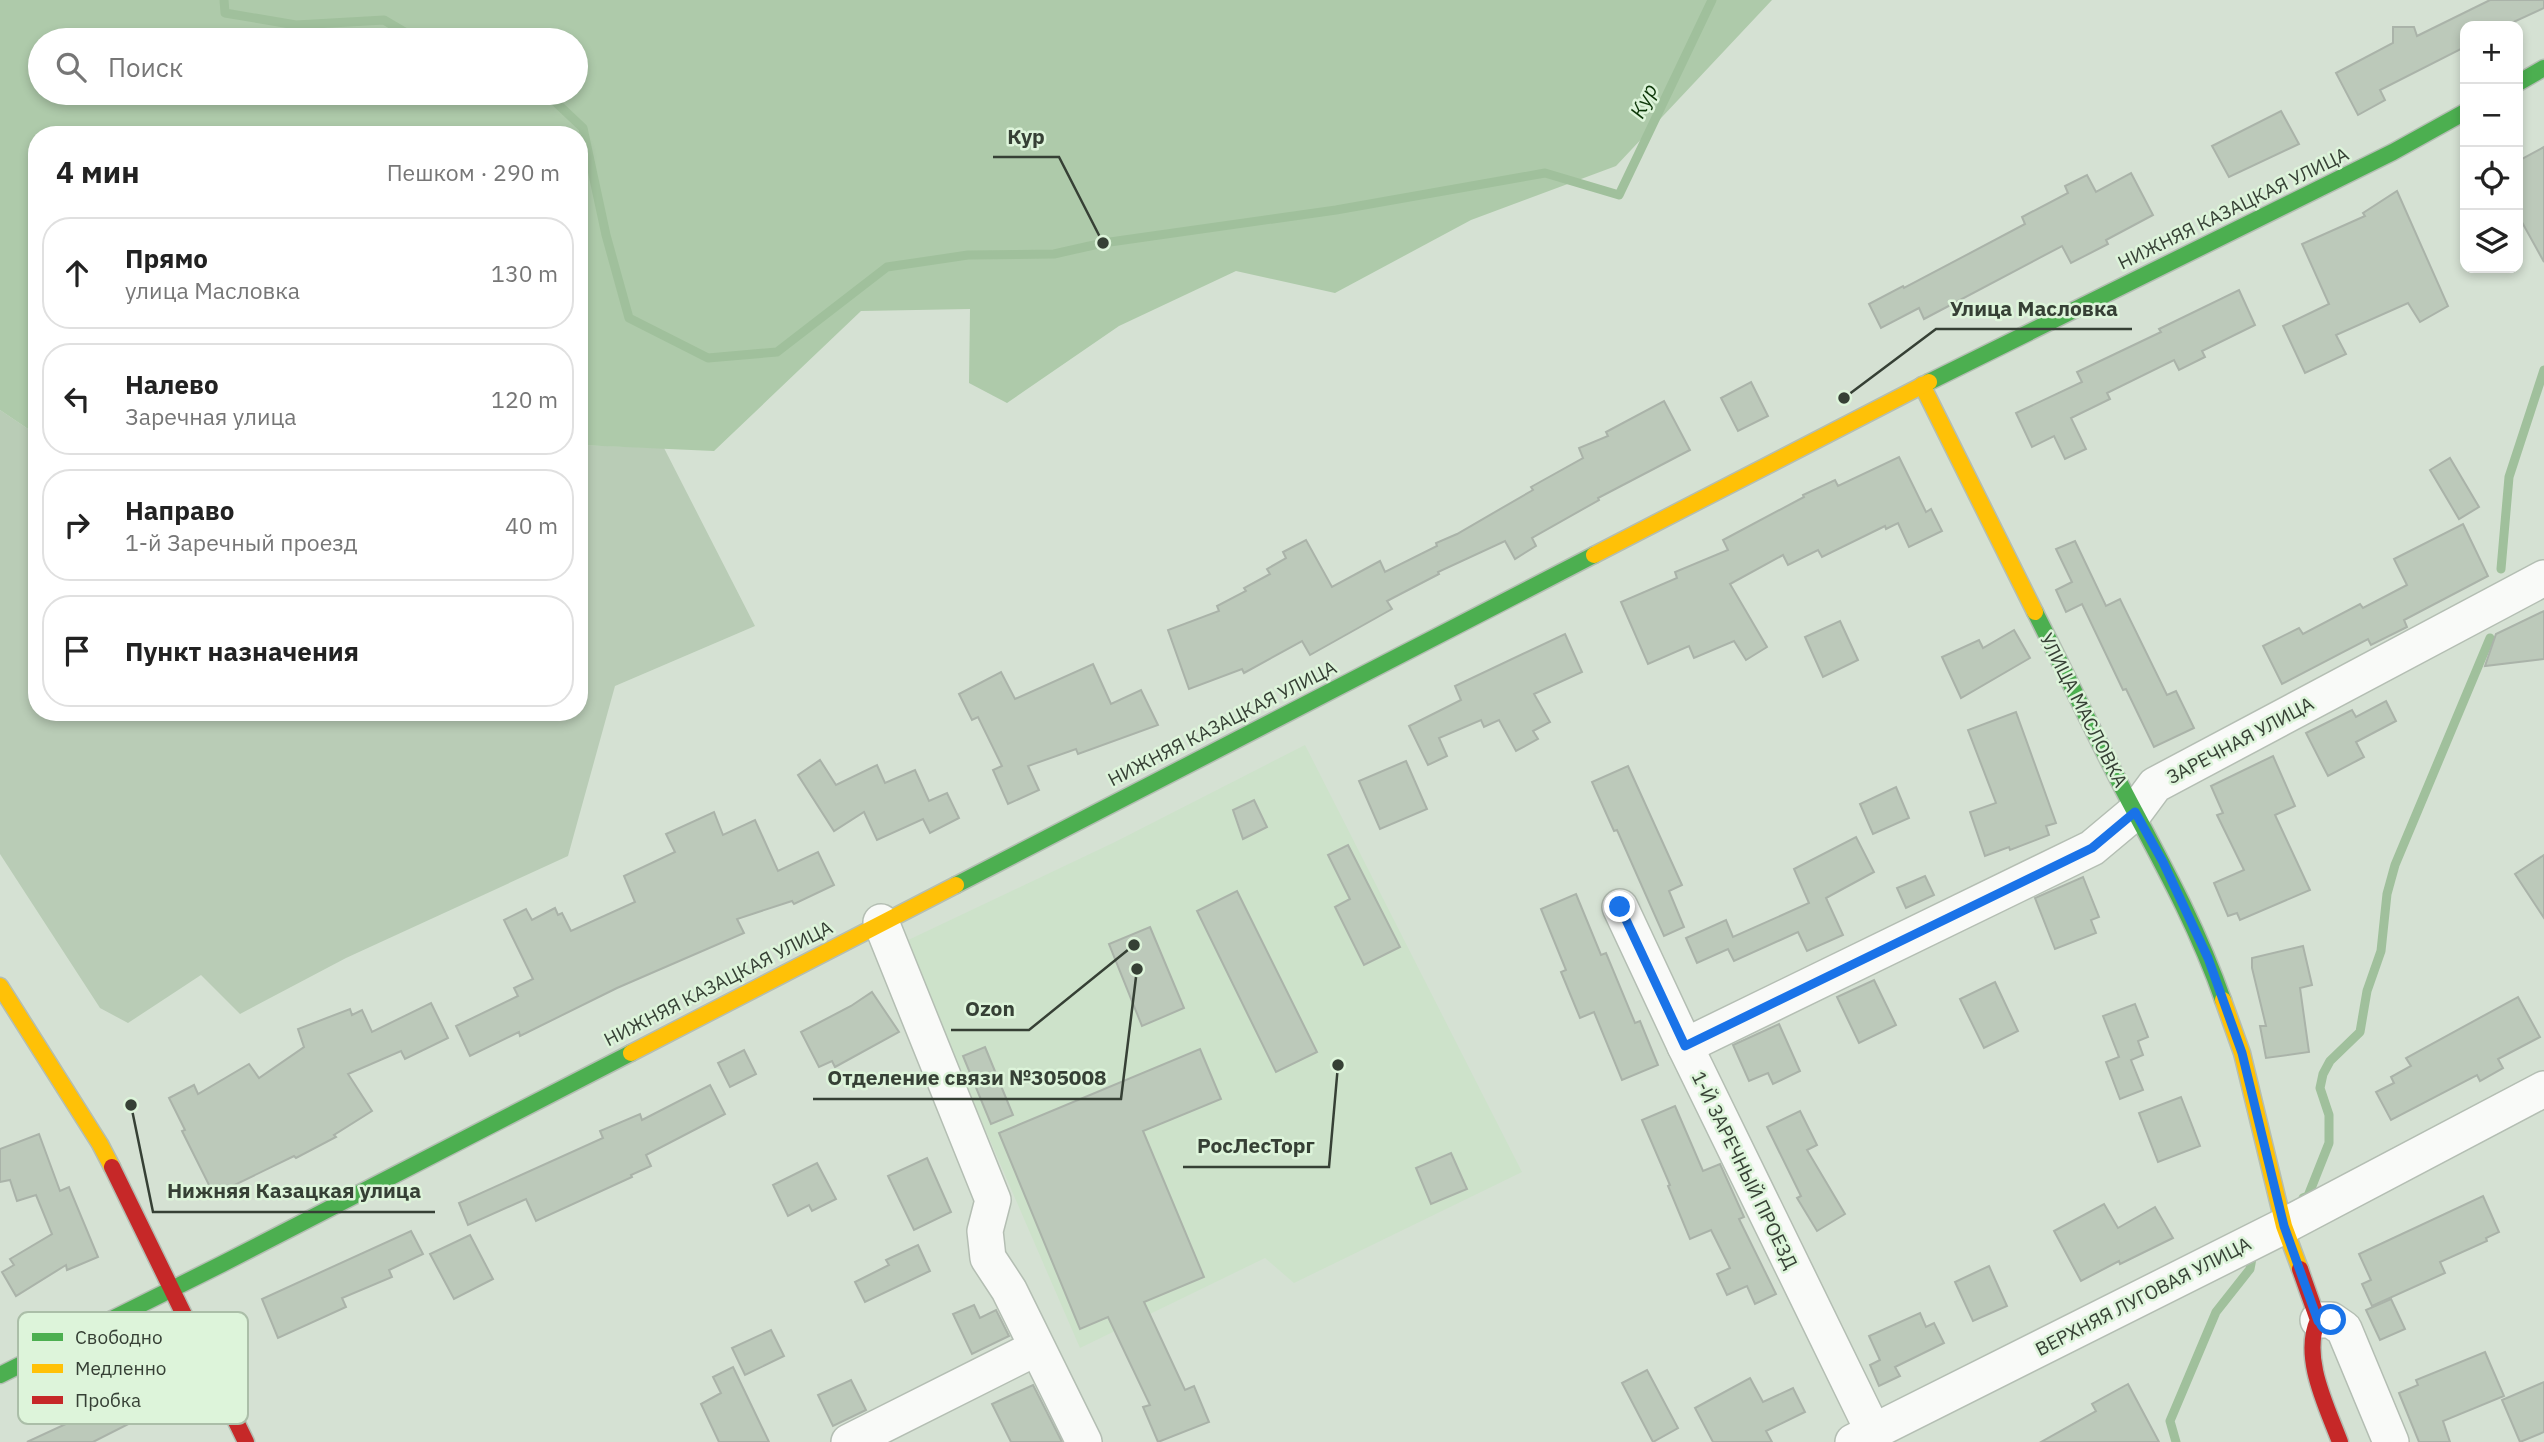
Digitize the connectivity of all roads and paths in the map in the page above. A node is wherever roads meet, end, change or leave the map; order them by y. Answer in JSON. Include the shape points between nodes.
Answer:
{"nodes":[{"id":1,"x":2544,"y":68,"type":"edge"},
{"id":2,"x":2523,"y":80,"type":"edge"},
{"id":3,"x":2460,"y":115,"type":"edge"},
{"id":4,"x":1922,"y":385,"type":"junction"},
{"id":5,"x":2544,"y":578,"type":"edge"},
{"id":6,"x":2135,"y":812,"type":"junction"},
{"id":7,"x":1620,"y":907,"type":"dead end"},
{"id":8,"x":881,"y":922,"type":"junction"},
{"id":9,"x":0,"y":986,"type":"edge"},
{"id":10,"x":1685,"y":1046,"type":"junction"},
{"id":11,"x":2544,"y":1089,"type":"edge"},
{"id":12,"x":2284,"y":1226,"type":"junction"},
{"id":13,"x":170,"y":1290,"type":"junction"},
{"id":14,"x":126,"y":1312,"type":"edge"},
{"id":15,"x":181,"y":1312,"type":"edge"},
{"id":16,"x":2318,"y":1321,"type":"junction"},
{"id":17,"x":1036,"y":1348,"type":"junction"},
{"id":18,"x":18,"y":1366,"type":"edge"},
{"id":19,"x":0,"y":1375,"type":"edge"},
{"id":20,"x":237,"y":1424,"type":"edge"},
{"id":21,"x":1863,"y":1437,"type":"edge"},
{"id":22,"x":246,"y":1442,"type":"edge"},
{"id":23,"x":849,"y":1442,"type":"edge"},
{"id":24,"x":1084,"y":1442,"type":"edge"},
{"id":25,"x":2340,"y":1442,"type":"edge"},
{"id":26,"x":2391,"y":1442,"type":"edge"}],
"edges":[{"from":1,"to":2,"type":"street"},
{"from":3,"to":4,"type":"street","name":"НИЖНЯЯ КАЗАЦКАЯ УЛИЦА"},
{"from":4,"to":6,"type":"street","name":"УЛИЦА МАСЛОВКА"},
{"from":4,"to":8,"type":"street","name":"НИЖНЯЯ КАЗАЦКАЯ УЛИЦА"},
{"from":5,"to":6,"type":"street","name":"ЗАРЕЧНАЯ УЛИЦА","via":[[2155,785]]},
{"from":6,"to":10,"type":"street","name":"ЗАРЕЧНАЯ УЛИЦА","via":[[2092,848]]},
{"from":6,"to":12,"type":"street","name":"УЛИЦА МАСЛОВКА","via":[[2208,958],[2242,1053]]},
{"from":7,"to":10,"type":"street","name":"1-Й ЗАРЕЧНЫЙ ПРОЕЗД"},
{"from":8,"to":13,"type":"street","name":"НИЖНЯЯ КАЗАЦКАЯ УЛИЦА"},
{"from":8,"to":17,"type":"street","via":[[993,1200],[985,1231],[989,1258]]},
{"from":9,"to":13,"type":"street","via":[[100,1144]]},
{"from":10,"to":21,"type":"street","name":"1-Й ЗАРЕЧНЫЙ ПРОЕЗД"},
{"from":11,"to":12,"type":"street","name":"ВЕРХНЯЯ ЛУГОВАЯ УЛИЦА"},
{"from":12,"to":16,"type":"street","name":"УЛИЦА МАСЛОВКА"},
{"from":12,"to":21,"type":"street","name":"ВЕРХНЯЯ ЛУГОВАЯ УЛИЦА"},
{"from":13,"to":14,"type":"street","name":"НИЖНЯЯ КАЗАЦКАЯ УЛИЦА"},
{"from":13,"to":15,"type":"street"},
{"from":16,"to":25,"type":"street","name":"УЛИЦА МАСЛОВКА","via":[[2312,1334],[2313,1350]]},
{"from":16,"to":26,"type":"street","via":[[2331,1320],[2344,1329]]},
{"from":17,"to":23,"type":"street"},
{"from":17,"to":24,"type":"street"},
{"from":18,"to":19,"type":"street","name":"НИЖНЯЯ КАЗАЦКАЯ УЛИЦА"},
{"from":20,"to":22,"type":"street"}]}
